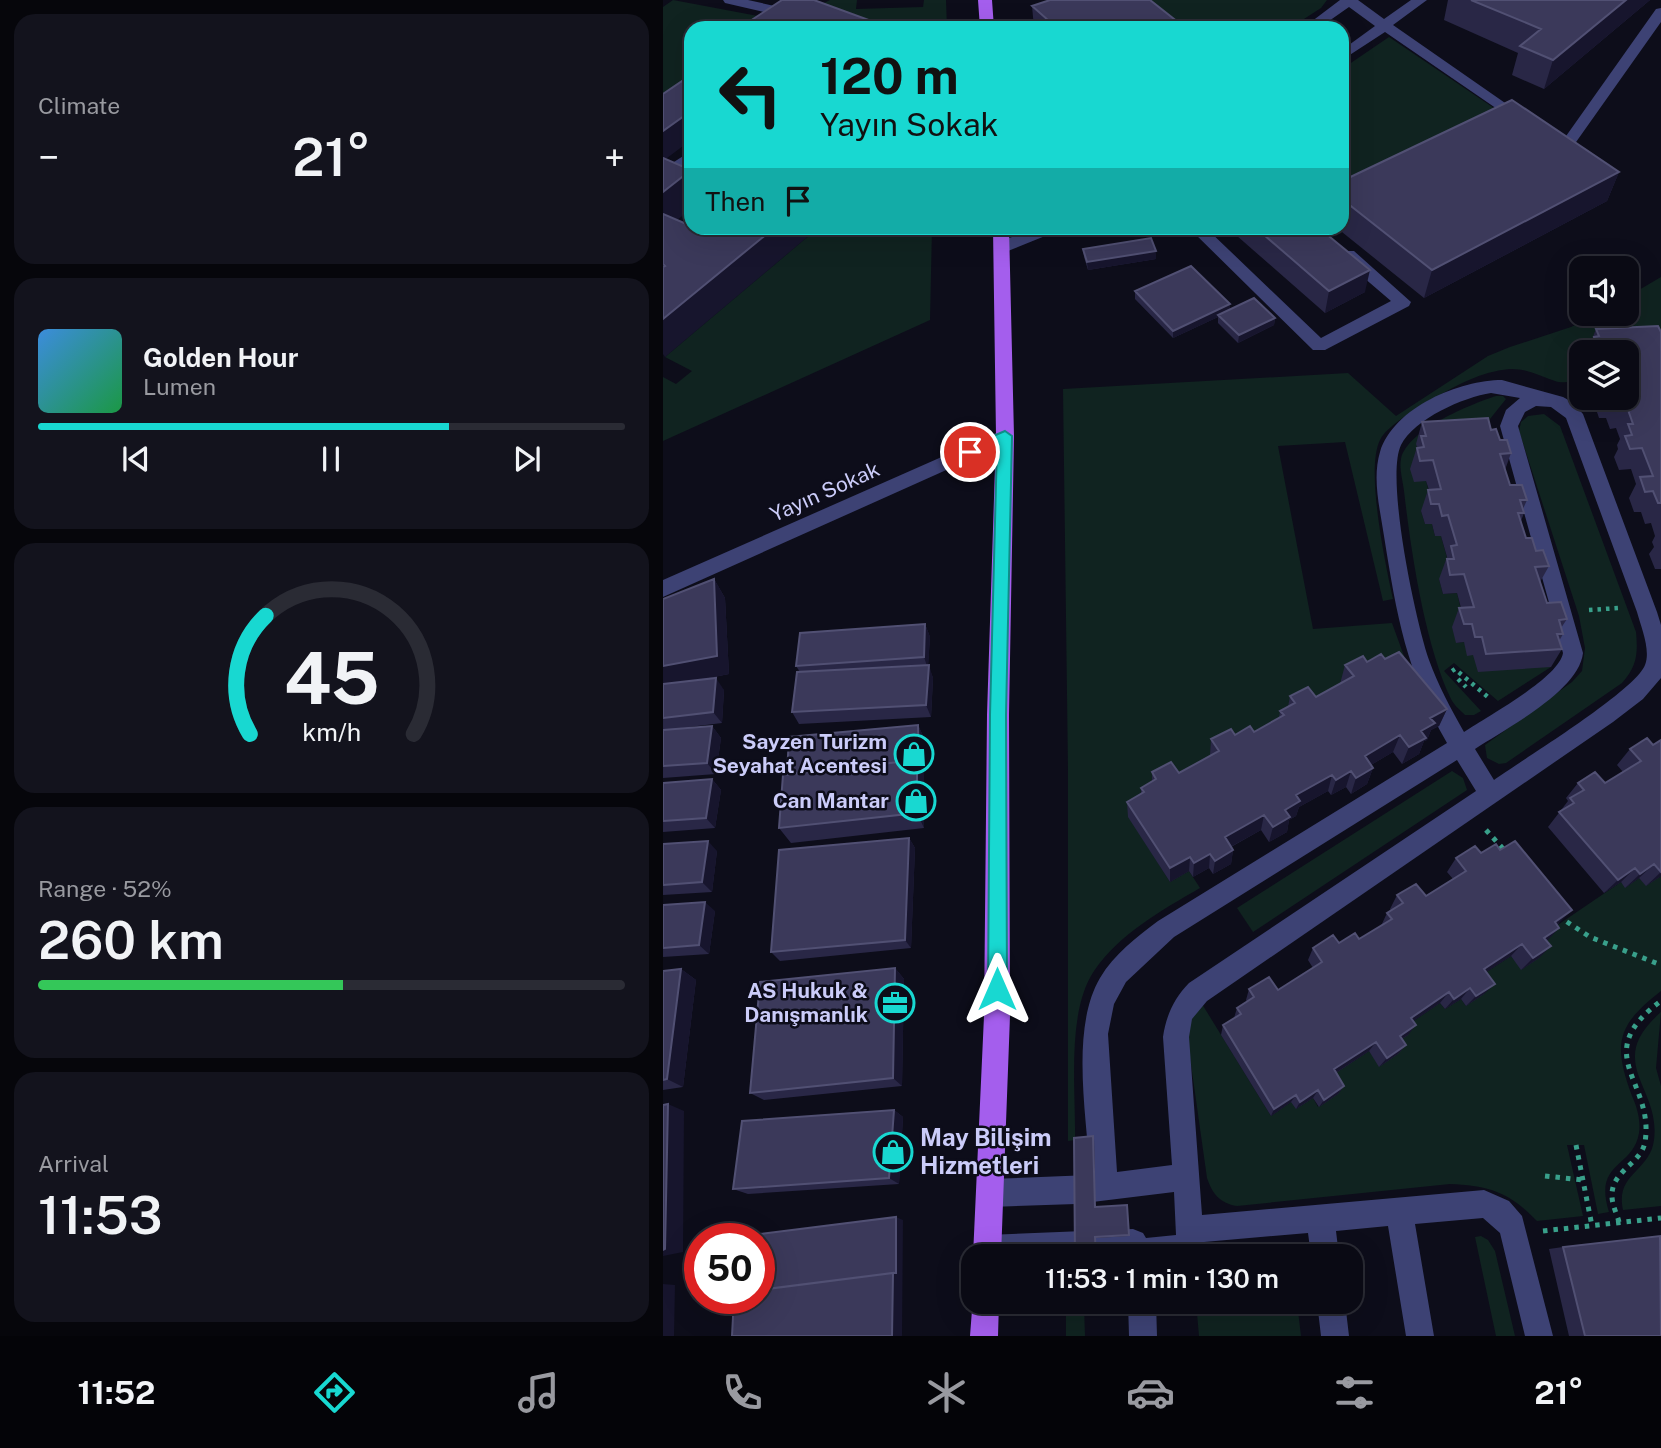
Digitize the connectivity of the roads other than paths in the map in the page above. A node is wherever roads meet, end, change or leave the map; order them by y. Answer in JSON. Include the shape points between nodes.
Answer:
{"nodes":[{"id":1,"x":729,"y":0,"type":"edge"},
{"id":2,"x":985,"y":0,"type":"edge"},
{"id":3,"x":1420,"y":0,"type":"edge"},
{"id":4,"x":1349,"y":1,"type":"edge"},
{"id":5,"x":1661,"y":12,"type":"edge"},
{"id":6,"x":773,"y":21,"type":"edge"},
{"id":7,"x":986,"y":21,"type":"edge"},
{"id":8,"x":1320,"y":21,"type":"edge"},
{"id":9,"x":1385,"y":25,"type":"junction"},
{"id":10,"x":1349,"y":50,"type":"edge"},
{"id":11,"x":684,"y":161,"type":"edge"},
{"id":12,"x":663,"y":176,"type":"edge"},
{"id":13,"x":1001,"y":235,"type":"edge"},
{"id":14,"x":1032,"y":235,"type":"edge"},
{"id":15,"x":1204,"y":235,"type":"edge"},
{"id":16,"x":1337,"y":245,"type":"edge"},
{"id":17,"x":1002,"y":247,"type":"junction"},
{"id":18,"x":1536,"y":398,"type":"junction"},
{"id":19,"x":1005,"y":436,"type":"junction"},
{"id":20,"x":663,"y":589,"type":"edge"},
{"id":21,"x":1460,"y":747,"type":"junction"},
{"id":22,"x":1491,"y":795,"type":"junction"},
{"id":23,"x":1185,"y":1177,"type":"junction"},
{"id":24,"x":1104,"y":1187,"type":"junction"},
{"id":25,"x":990,"y":1193,"type":"junction"},
{"id":26,"x":1399,"y":1211,"type":"junction"},
{"id":27,"x":1320,"y":1217,"type":"junction"},
{"id":28,"x":1190,"y":1230,"type":"junction"},
{"id":29,"x":987,"y":1244,"type":"edge"},
{"id":30,"x":1191,"y":1244,"type":"edge"},
{"id":31,"x":1323,"y":1244,"type":"edge"},
{"id":32,"x":985,"y":1314,"type":"edge"},
{"id":33,"x":1142,"y":1314,"type":"edge"},
{"id":34,"x":1332,"y":1314,"type":"edge"},
{"id":35,"x":984,"y":1336,"type":"edge"},
{"id":36,"x":1143,"y":1336,"type":"edge"},
{"id":37,"x":1335,"y":1336,"type":"edge"},
{"id":38,"x":1420,"y":1336,"type":"edge"},
{"id":39,"x":1539,"y":1336,"type":"edge"}],
"edges":[{"from":1,"to":6,"type":"street","via":[[783,12]]},
{"from":2,"to":7,"type":"main road"},
{"from":3,"to":9,"type":"street"},
{"from":4,"to":8,"type":"street"},
{"from":4,"to":9,"type":"street"},
{"from":5,"to":9,"type":"street","via":[[1558,145]]},
{"from":9,"to":10,"type":"street"},
{"from":11,"to":12,"type":"street"},
{"from":13,"to":17,"type":"main road"},
{"from":14,"to":17,"type":"street"},
{"from":15,"to":16,"type":"street","via":[[1319,346],[1403,302]]},
{"from":17,"to":19,"type":"main road"},
{"from":18,"to":21,"type":"street","via":[[1518,409],[1509,426],[1572,661],[1535,697]]},
{"from":18,"to":21,"type":"street","via":[[1499,384],[1470,390],[1412,421],[1389,452],[1391,517],[1412,635],[1427,680]]},
{"from":18,"to":22,"type":"street","via":[[1551,398],[1574,414],[1647,612],[1657,666],[1621,703]]},
{"from":19,"to":20,"type":"street","name":"Yayın Sokak"},
{"from":19,"to":25,"type":"main road"},
{"from":21,"to":22,"type":"street"},
{"from":21,"to":24,"type":"street","via":[[1166,929],[1108,985],[1097,1012],[1095,1034]]},
{"from":22,"to":23,"type":"street","via":[[1187,1003],[1179,1014],[1176,1037]]},
{"from":23,"to":24,"type":"street"},
{"from":23,"to":28,"type":"street"},
{"from":24,"to":25,"type":"street"},
{"from":25,"to":29,"type":"main road"},
{"from":26,"to":27,"type":"street"},
{"from":26,"to":38,"type":"street"},
{"from":26,"to":39,"type":"street","via":[[1484,1204],[1503,1215],[1515,1234]]},
{"from":27,"to":28,"type":"street"},
{"from":27,"to":31,"type":"street"},
{"from":28,"to":30,"type":"street"},
{"from":32,"to":35,"type":"main road"},
{"from":33,"to":36,"type":"street"},
{"from":34,"to":37,"type":"street"}]}
